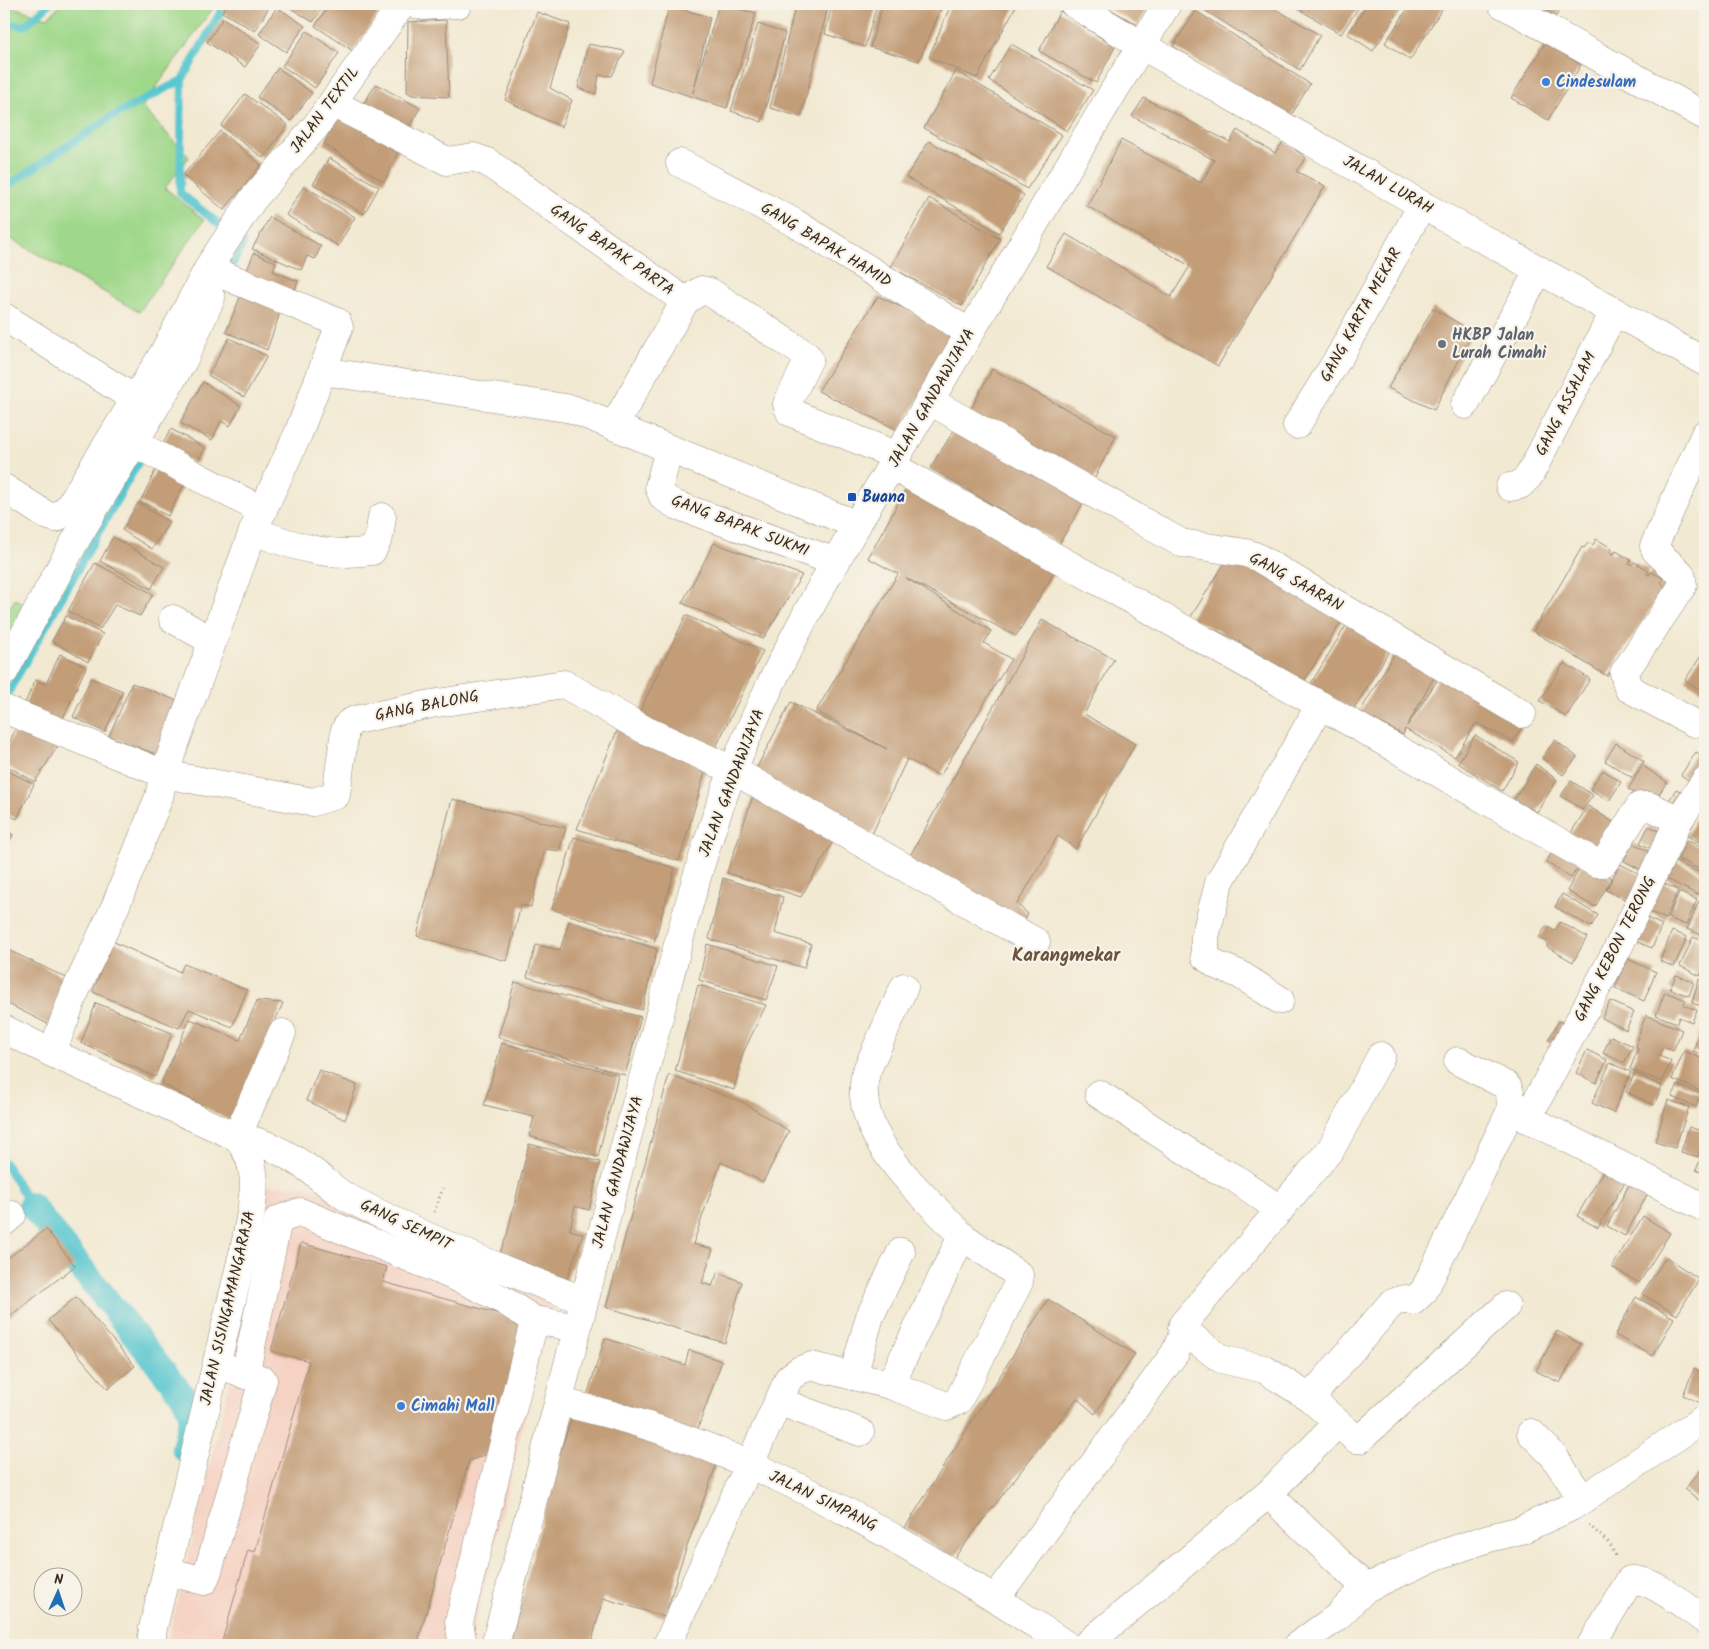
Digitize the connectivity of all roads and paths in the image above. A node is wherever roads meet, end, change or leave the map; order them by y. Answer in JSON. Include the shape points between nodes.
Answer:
{"nodes":[{"id":1,"x":402,"y":4,"type":"edge"},
{"id":2,"x":414,"y":4,"type":"edge"},
{"id":3,"x":458,"y":4,"type":"edge"},
{"id":4,"x":1074,"y":4,"type":"edge"},
{"id":5,"x":1167,"y":4,"type":"edge"},
{"id":6,"x":1502,"y":4,"type":"edge"},
{"id":7,"x":1142,"y":45,"type":"junction"},
{"id":8,"x":332,"y":103,"type":"junction"},
{"id":9,"x":1705,"y":116,"type":"edge"},
{"id":10,"x":680,"y":163,"type":"dead end"},
{"id":11,"x":1422,"y":205,"type":"junction"},
{"id":12,"x":246,"y":214,"type":"junction"},
{"id":13,"x":1539,"y":270,"type":"junction"},
{"id":14,"x":222,"y":274,"type":"junction"},
{"id":15,"x":685,"y":301,"type":"junction"},
{"id":16,"x":1614,"y":312,"type":"junction"},
{"id":17,"x":4,"y":317,"type":"edge"},
{"id":18,"x":970,"y":333,"type":"junction"},
{"id":19,"x":1705,"y":362,"type":"edge"},
{"id":20,"x":322,"y":371,"type":"junction"},
{"id":21,"x":135,"y":398,"type":"junction"},
{"id":22,"x":930,"y":401,"type":"junction"},
{"id":23,"x":1465,"y":405,"type":"dead end"},
{"id":24,"x":1297,"y":425,"type":"dead end"},
{"id":25,"x":614,"y":426,"type":"junction"},
{"id":26,"x":1705,"y":434,"type":"edge"},
{"id":27,"x":134,"y":443,"type":"junction"},
{"id":28,"x":669,"y":449,"type":"junction"},
{"id":29,"x":894,"y":461,"type":"junction"},
{"id":30,"x":1510,"y":486,"type":"dead end"},
{"id":31,"x":4,"y":488,"type":"edge"},
{"id":32,"x":382,"y":518,"type":"dead end"},
{"id":33,"x":258,"y":521,"type":"junction"},
{"id":34,"x":857,"y":525,"type":"junction"},
{"id":35,"x":836,"y":562,"type":"junction"},
{"id":36,"x":173,"y":619,"type":"dead end"},
{"id":37,"x":212,"y":641,"type":"junction"},
{"id":38,"x":4,"y":672,"type":"edge"},
{"id":39,"x":1320,"y":705,"type":"junction"},
{"id":40,"x":4,"y":709,"type":"edge"},
{"id":41,"x":1522,"y":714,"type":"dead end"},
{"id":42,"x":1694,"y":723,"type":"dead end"},
{"id":43,"x":733,"y":770,"type":"junction"},
{"id":44,"x":164,"y":774,"type":"junction"},
{"id":45,"x":1704,"y":787,"type":"edge"},
{"id":46,"x":1679,"y":820,"type":"junction"},
{"id":47,"x":1036,"y":942,"type":"dead end"},
{"id":48,"x":904,"y":987,"type":"dead end"},
{"id":49,"x":1280,"y":1000,"type":"dead end"},
{"id":50,"x":4,"y":1028,"type":"edge"},
{"id":51,"x":282,"y":1033,"type":"dead end"},
{"id":52,"x":52,"y":1053,"type":"junction"},
{"id":53,"x":1381,"y":1056,"type":"dead end"},
{"id":54,"x":1458,"y":1061,"type":"dead end"},
{"id":55,"x":1099,"y":1094,"type":"dead end"},
{"id":56,"x":1519,"y":1114,"type":"junction"},
{"id":57,"x":237,"y":1137,"type":"junction"},
{"id":58,"x":1705,"y":1208,"type":"edge"},
{"id":59,"x":1280,"y":1210,"type":"junction"},
{"id":60,"x":962,"y":1236,"type":"junction"},
{"id":61,"x":901,"y":1252,"type":"dead end"},
{"id":62,"x":583,"y":1300,"type":"junction"},
{"id":63,"x":1506,"y":1306,"type":"dead end"},
{"id":64,"x":537,"y":1322,"type":"junction"},
{"id":65,"x":576,"y":1328,"type":"junction"},
{"id":66,"x":1184,"y":1331,"type":"junction"},
{"id":67,"x":215,"y":1365,"type":"junction"},
{"id":68,"x":245,"y":1375,"type":"junction"},
{"id":69,"x":853,"y":1376,"type":"junction"},
{"id":70,"x":890,"y":1386,"type":"junction"},
{"id":71,"x":1310,"y":1398,"type":"junction"},
{"id":72,"x":778,"y":1401,"type":"junction"},
{"id":73,"x":560,"y":1402,"type":"junction"},
{"id":74,"x":1705,"y":1418,"type":"edge"},
{"id":75,"x":1338,"y":1423,"type":"junction"},
{"id":76,"x":860,"y":1432,"type":"dead end"},
{"id":77,"x":1531,"y":1433,"type":"dead end"},
{"id":78,"x":749,"y":1464,"type":"junction"},
{"id":79,"x":1268,"y":1494,"type":"junction"},
{"id":80,"x":1577,"y":1503,"type":"junction"},
{"id":81,"x":167,"y":1571,"type":"junction"},
{"id":82,"x":1630,"y":1580,"type":"junction"},
{"id":83,"x":1366,"y":1588,"type":"junction"},
{"id":84,"x":995,"y":1599,"type":"junction"},
{"id":85,"x":1705,"y":1620,"type":"edge"},
{"id":86,"x":151,"y":1645,"type":"edge"},
{"id":87,"x":464,"y":1645,"type":"edge"},
{"id":88,"x":495,"y":1645,"type":"edge"},
{"id":89,"x":667,"y":1645,"type":"edge"},
{"id":90,"x":1066,"y":1645,"type":"edge"},
{"id":91,"x":1086,"y":1645,"type":"edge"},
{"id":92,"x":1298,"y":1645,"type":"edge"},
{"id":93,"x":1591,"y":1645,"type":"edge"}],
"edges":[{"from":1,"to":8,"type":"street","name":"JALAN TEXTIL"},
{"from":2,"to":3,"type":"street"},
{"from":4,"to":7,"type":"street","name":"JALAN LURAH"},
{"from":5,"to":7,"type":"street","name":"JALAN GANDAWIJAYA"},
{"from":6,"to":9,"type":"street"},
{"from":7,"to":11,"type":"street","name":"JALAN LURAH"},
{"from":7,"to":18,"type":"street","name":"JALAN GANDAWIJAYA"},
{"from":8,"to":12,"type":"street","name":"JALAN TEXTIL","via":[[253,199]]},
{"from":8,"to":15,"type":"street","name":"GANG BAPAK PARTA","via":[[447,161],[473,157],[488,162]]},
{"from":10,"to":18,"type":"street","name":"GANG BAPAK HAMID","via":[[796,223]]},
{"from":11,"to":13,"type":"street","name":"JALAN LURAH"},
{"from":11,"to":24,"type":"street","name":"GANG KARTA MEKAR","via":[[1342,352]]},
{"from":12,"to":14,"type":"street"},
{"from":12,"to":21,"type":"street","via":[[210,264],[163,354]]},
{"from":13,"to":16,"type":"street","name":"JALAN LURAH"},
{"from":13,"to":23,"type":"street"},
{"from":14,"to":20,"type":"street","via":[[337,322],[339,327]]},
{"from":14,"to":27,"type":"street","via":[[184,359]]},
{"from":15,"to":25,"type":"street"},
{"from":15,"to":29,"type":"street","name":"GANG BAPAK PARTA","via":[[698,290],[710,292],[801,351],[809,359],[787,404],[790,412]]},
{"from":16,"to":19,"type":"street","name":"JALAN LURAH"},
{"from":16,"to":30,"type":"street","name":"GANG ASSALAM","via":[[1529,476],[1520,485]]},
{"from":17,"to":21,"type":"street"},
{"from":18,"to":22,"type":"street","name":"JALAN GANDAWIJAYA"},
{"from":20,"to":25,"type":"street","via":[[572,409]]},
{"from":20,"to":33,"type":"street","via":[[298,434]]},
{"from":21,"to":31,"type":"street","via":[[68,508],[56,518]]},
{"from":22,"to":29,"type":"street","name":"JALAN GANDAWIJAYA"},
{"from":22,"to":41,"type":"street","name":"GANG SAARAN","via":[[1181,543],[1246,552],[1257,557]]},
{"from":25,"to":28,"type":"street"},
{"from":26,"to":42,"type":"street","via":[[1654,546],[1656,552],[1681,574],[1683,585],[1624,673],[1628,688]]},
{"from":27,"to":33,"type":"street"},
{"from":27,"to":38,"type":"street"},
{"from":28,"to":34,"type":"street"},
{"from":28,"to":35,"type":"street","name":"GANG BAPAK SUKMI","via":[[659,487],[662,497],[676,505]]},
{"from":29,"to":34,"type":"street","name":"JALAN GANDAWIJAYA"},
{"from":29,"to":39,"type":"street"},
{"from":32,"to":33,"type":"street","via":[[379,537],[372,551],[354,554],[302,549]]},
{"from":33,"to":37,"type":"street"},
{"from":34,"to":35,"type":"street","name":"JALAN GANDAWIJAYA"},
{"from":35,"to":43,"type":"street","name":"JALAN GANDAWIJAYA","via":[[766,694]]},
{"from":36,"to":37,"type":"street"},
{"from":37,"to":44,"type":"street"},
{"from":39,"to":46,"type":"street","via":[[1596,863],[1603,863],[1608,857],[1644,805]]},
{"from":39,"to":49,"type":"street","via":[[1219,883],[1205,937],[1205,956]]},
{"from":40,"to":44,"type":"street"},
{"from":43,"to":44,"type":"street","name":"GANG BALONG","via":[[645,730],[562,684],[431,704],[355,720],[345,730],[336,795],[324,800],[313,802]]},
{"from":43,"to":47,"type":"street"},
{"from":43,"to":62,"type":"street","name":"JALAN GANDAWIJAYA","via":[[707,842]]},
{"from":44,"to":52,"type":"street","via":[[159,797],[115,907],[74,994]]},
{"from":45,"to":46,"type":"street","name":"GANG KEBON TERONG"},
{"from":46,"to":56,"type":"street","name":"GANG KEBON TERONG","via":[[1620,944]]},
{"from":48,"to":60,"type":"street","via":[[864,1079],[863,1098],[869,1123],[889,1158]]},
{"from":50,"to":52,"type":"street"},
{"from":51,"to":57,"type":"street"},
{"from":52,"to":57,"type":"street"},
{"from":53,"to":59,"type":"street","via":[[1332,1149]]},
{"from":54,"to":56,"type":"street","via":[[1506,1086]]},
{"from":55,"to":59,"type":"street","via":[[1208,1165],[1236,1178]]},
{"from":56,"to":58,"type":"street"},
{"from":56,"to":71,"type":"street","name":"GANG KEBON TERONG","via":[[1424,1291],[1414,1301],[1407,1298],[1391,1304]]},
{"from":57,"to":62,"type":"street","name":"GANG SEMPIT","via":[[260,1142],[284,1154],[343,1195],[425,1236]]},
{"from":57,"to":67,"type":"street","name":"JALAN SISINGAMANGARAJA","via":[[248,1150],[254,1178],[246,1241]]},
{"from":59,"to":66,"type":"street","via":[[1183,1324]]},
{"from":60,"to":70,"type":"street"},
{"from":60,"to":70,"type":"street","via":[[1019,1275],[1018,1282],[958,1401],[948,1406]]},
{"from":61,"to":69,"type":"street","via":[[870,1316]]},
{"from":62,"to":65,"type":"street","name":"JALAN GANDAWIJAYA"},
{"from":63,"to":75,"type":"street","via":[[1360,1439]]},
{"from":64,"to":65,"type":"street","via":[[547,1321]]},
{"from":64,"to":68,"type":"street","via":[[470,1283],[300,1212],[278,1220]]},
{"from":64,"to":87,"type":"street","via":[[533,1326],[459,1622]]},
{"from":65,"to":73,"type":"street","name":"JALAN GANDAWIJAYA"},
{"from":66,"to":71,"type":"street","via":[[1222,1359],[1264,1369]]},
{"from":66,"to":84,"type":"street","via":[[1175,1353]]},
{"from":67,"to":68,"type":"street"},
{"from":67,"to":81,"type":"street","name":"JALAN SISINGAMANGARAJA"},
{"from":68,"to":81,"type":"street","via":[[263,1380],[204,1581]]},
{"from":69,"to":70,"type":"street"},
{"from":69,"to":72,"type":"street","via":[[812,1366],[800,1370],[789,1378]]},
{"from":71,"to":75,"type":"street"},
{"from":72,"to":76,"type":"street"},
{"from":72,"to":78,"type":"street"},
{"from":73,"to":78,"type":"street","name":"JALAN SIMPANG","via":[[654,1427]]},
{"from":73,"to":88,"type":"street","name":"JALAN GANDAWIJAYA"},
{"from":74,"to":80,"type":"street"},
{"from":75,"to":79,"type":"street"},
{"from":77,"to":80,"type":"street","via":[[1553,1456]]},
{"from":78,"to":84,"type":"street","name":"JALAN SIMPANG","via":[[877,1527]]},
{"from":78,"to":89,"type":"street"},
{"from":79,"to":83,"type":"street"},
{"from":79,"to":91,"type":"street"},
{"from":80,"to":82,"type":"path","via":[[1608,1543]]},
{"from":80,"to":83,"type":"street","via":[[1521,1530],[1436,1556]]},
{"from":81,"to":86,"type":"street","name":"JALAN SISINGAMANGARAJA","via":[[152,1628]]},
{"from":82,"to":85,"type":"street","via":[[1652,1585]]},
{"from":82,"to":93,"type":"street"},
{"from":83,"to":92,"type":"street","via":[[1337,1617]]},
{"from":84,"to":90,"type":"street","name":"JALAN SIMPANG"}]}
